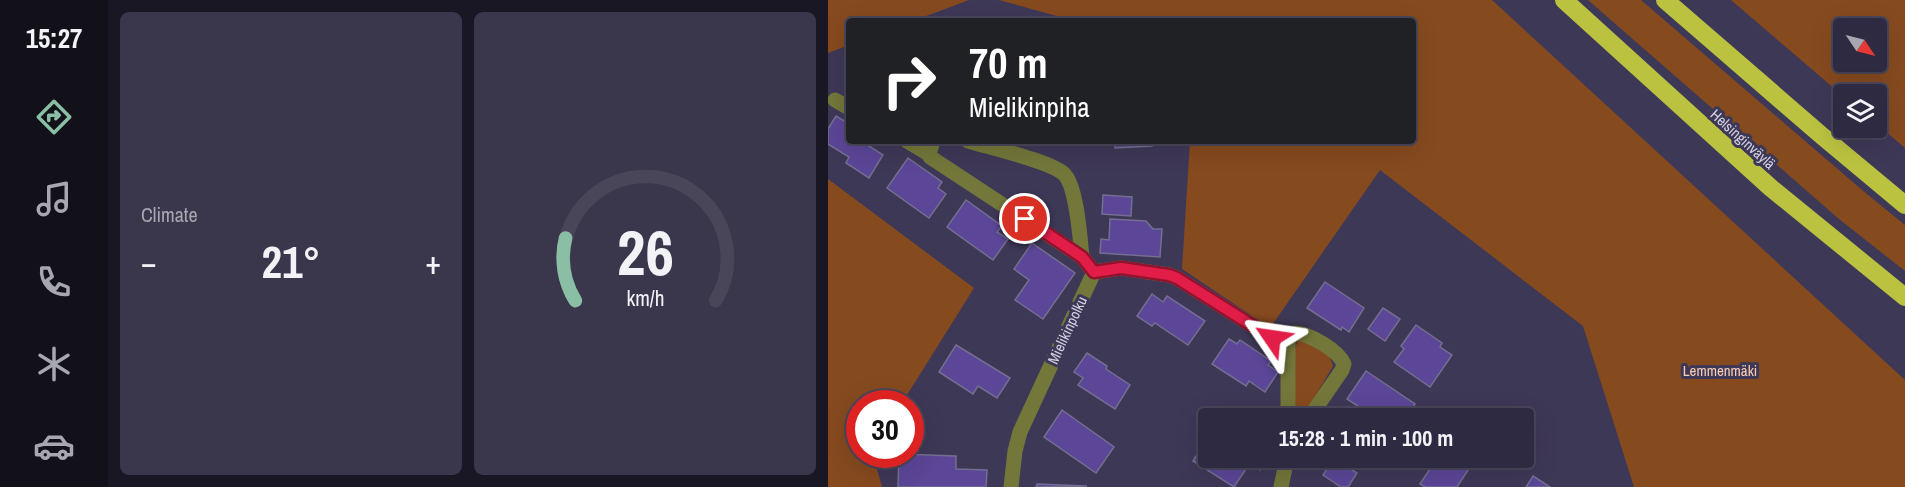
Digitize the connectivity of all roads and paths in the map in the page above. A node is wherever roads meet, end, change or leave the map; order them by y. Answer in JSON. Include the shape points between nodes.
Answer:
{"nodes":[{"id":1,"x":1564,"y":0,"type":"edge"},
{"id":2,"x":1665,"y":0,"type":"edge"},
{"id":3,"x":835,"y":100,"type":"dead end"},
{"id":4,"x":846,"y":106,"type":"edge"},
{"id":5,"x":978,"y":144,"type":"edge"},
{"id":6,"x":931,"y":147,"type":"edge"},
{"id":7,"x":1905,"y":205,"type":"edge"},
{"id":8,"x":1082,"y":257,"type":"junction"},
{"id":9,"x":1094,"y":272,"type":"junction"},
{"id":10,"x":1905,"y":297,"type":"edge"},
{"id":11,"x":1287,"y":339,"type":"junction"},
{"id":12,"x":1288,"y":408,"type":"edge"},
{"id":13,"x":1316,"y":408,"type":"edge"},
{"id":14,"x":1285,"y":468,"type":"edge"},
{"id":15,"x":1011,"y":487,"type":"edge"},
{"id":16,"x":1281,"y":487,"type":"edge"}],
"edges":[{"from":1,"to":10,"type":"highway","name":"Helsinginväylä","via":[[1771,188]]},
{"from":2,"to":7,"type":"highway"},
{"from":3,"to":4,"type":"street"},
{"from":5,"to":8,"type":"street","via":[[1054,166],[1066,177],[1075,202]]},
{"from":6,"to":8,"type":"street","via":[[930,157]]},
{"from":8,"to":9,"type":"street"},
{"from":9,"to":11,"type":"street","via":[[1121,268],[1169,275],[1272,338]]},
{"from":9,"to":15,"type":"street","name":"Mielikinpolku","via":[[1020,432]]},
{"from":11,"to":12,"type":"street"},
{"from":11,"to":13,"type":"street","via":[[1295,333],[1303,334],[1341,356],[1342,370]]},
{"from":14,"to":16,"type":"street"}]}
